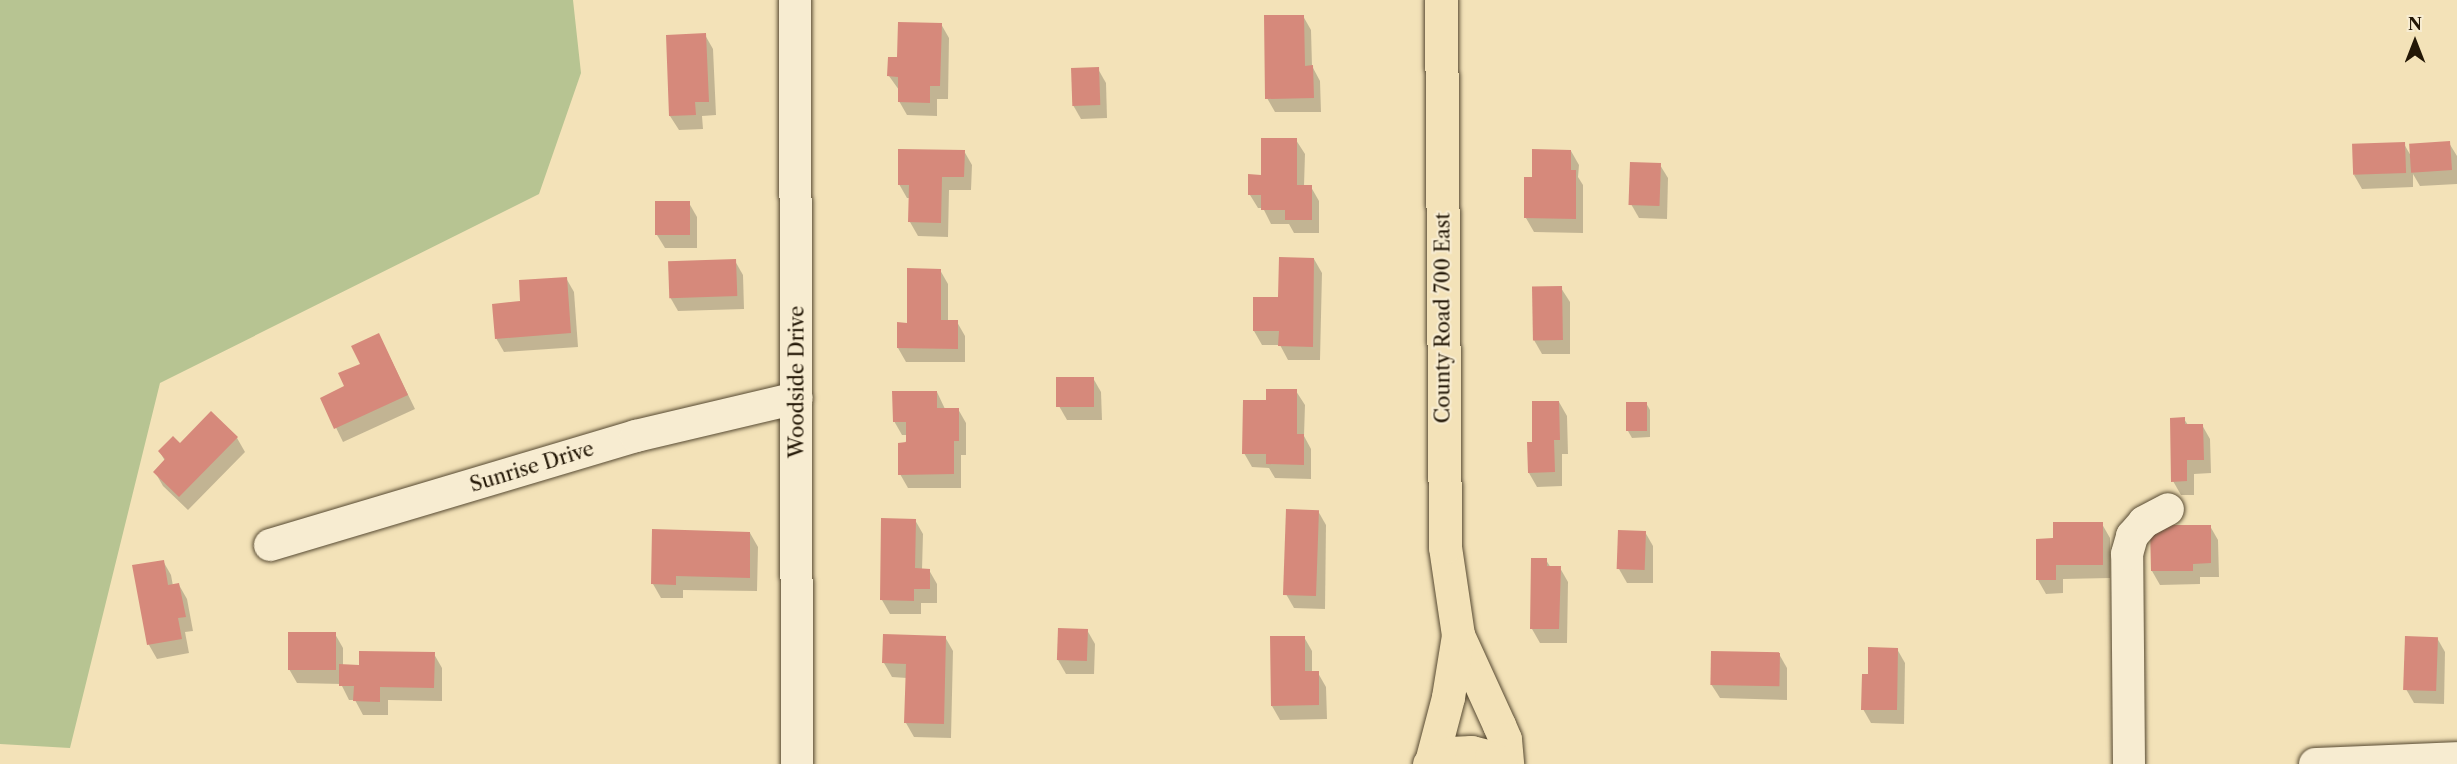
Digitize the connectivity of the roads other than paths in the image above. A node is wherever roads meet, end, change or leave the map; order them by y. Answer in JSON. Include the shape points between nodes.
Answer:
{"nodes":[{"id":1,"x":795,"y":0,"type":"edge"},
{"id":2,"x":1440,"y":0,"type":"edge"},
{"id":3,"x":797,"y":398,"type":"junction"},
{"id":4,"x":2168,"y":509,"type":"dead end"},
{"id":5,"x":270,"y":545,"type":"dead end"},
{"id":6,"x":1458,"y":635,"type":"junction"},
{"id":7,"x":2457,"y":758,"type":"edge"},
{"id":8,"x":1430,"y":763,"type":"edge"},
{"id":9,"x":797,"y":764,"type":"edge"},
{"id":10,"x":1501,"y":764,"type":"edge"},
{"id":11,"x":1508,"y":764,"type":"edge"},
{"id":12,"x":2129,"y":764,"type":"edge"},
{"id":13,"x":2315,"y":764,"type":"edge"}],
"edges":[{"from":1,"to":3,"type":"street","name":"Woodside Drive"},
{"from":2,"to":6,"type":"main road","name":"County Road 700 East","via":[[1445,547]]},
{"from":3,"to":5,"type":"street","name":"Sunrise Drive","via":[[636,436]]},
{"from":3,"to":9,"type":"street","name":"Woodside Drive"},
{"from":4,"to":12,"type":"street","via":[[2144,522],[2132,536],[2127,554]]},
{"from":6,"to":8,"type":"main road","name":"County Road 700 East","via":[[1448,697]]},
{"from":6,"to":11,"type":"main road","name":"County Road 700 East","via":[[1505,739]]},
{"from":7,"to":13,"type":"street"},
{"from":8,"to":10,"type":"main road","via":[[1450,753],[1471,752]]}]}
